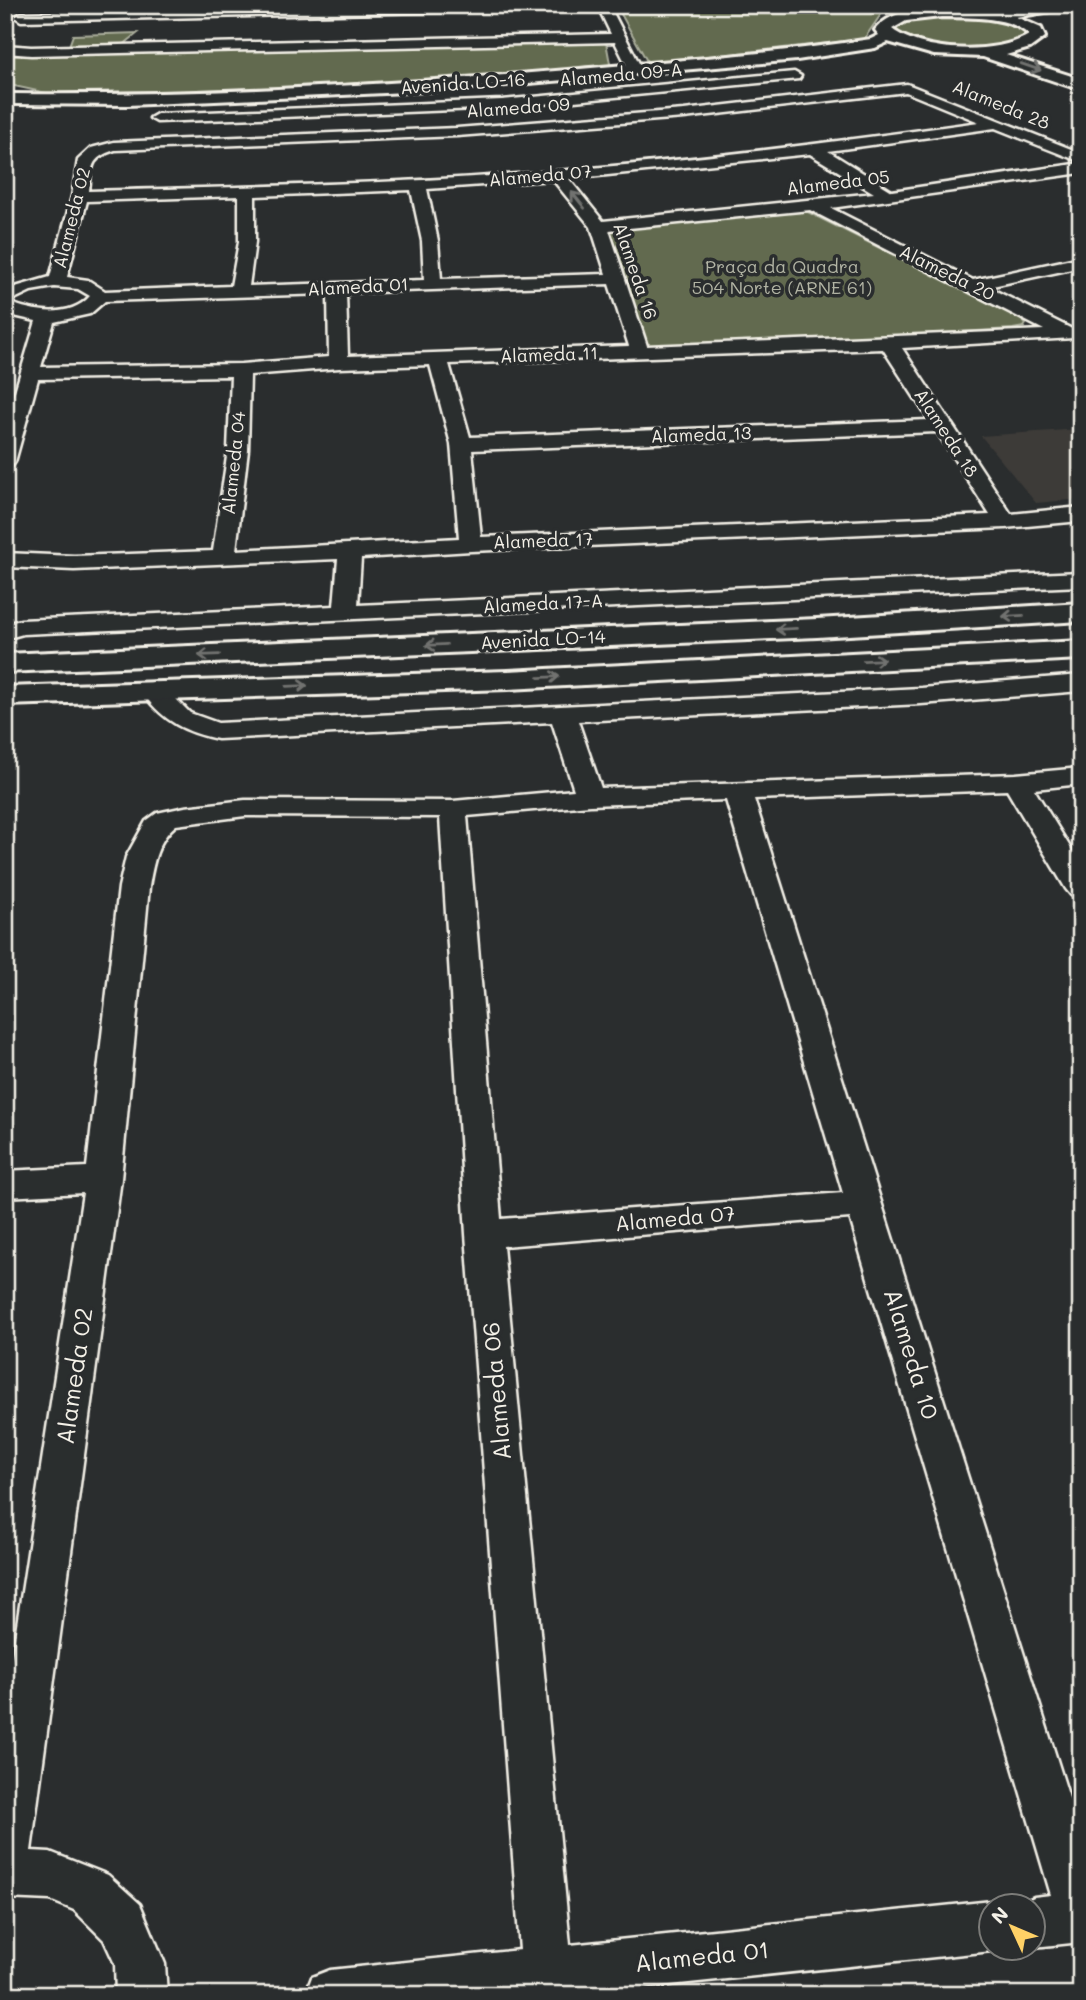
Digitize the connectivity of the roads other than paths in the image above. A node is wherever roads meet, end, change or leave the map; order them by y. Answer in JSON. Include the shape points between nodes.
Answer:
{"nodes":[{"id":1,"x":568,"y":5,"type":"edge"},
{"id":2,"x":603,"y":5,"type":"edge"},
{"id":3,"x":1062,"y":5,"type":"edge"},
{"id":4,"x":1077,"y":5,"type":"edge"},
{"id":5,"x":882,"y":8,"type":"dead end"},
{"id":6,"x":19,"y":15,"type":"edge"},
{"id":7,"x":918,"y":15,"type":"junction"},
{"id":8,"x":990,"y":16,"type":"junction"},
{"id":9,"x":888,"y":36,"type":"junction"},
{"id":10,"x":619,"y":38,"type":"junction"},
{"id":11,"x":1035,"y":40,"type":"junction"},
{"id":12,"x":920,"y":47,"type":"junction"},
{"id":13,"x":5,"y":49,"type":"edge"},
{"id":14,"x":980,"y":52,"type":"junction"},
{"id":15,"x":797,"y":55,"type":"junction"},
{"id":16,"x":635,"y":69,"type":"junction"},
{"id":17,"x":794,"y":76,"type":"dead end"},
{"id":18,"x":1081,"y":85,"type":"edge"},
{"id":19,"x":906,"y":88,"type":"joint"},
{"id":20,"x":594,"y":97,"type":"junction"},
{"id":21,"x":7,"y":104,"type":"edge"},
{"id":22,"x":374,"y":110,"type":"junction"},
{"id":23,"x":684,"y":114,"type":"junction"},
{"id":24,"x":157,"y":118,"type":"dead end"},
{"id":25,"x":625,"y":119,"type":"junction"},
{"id":26,"x":997,"y":123,"type":"junction"},
{"id":27,"x":706,"y":128,"type":"dead end"},
{"id":28,"x":383,"y":136,"type":"junction"},
{"id":29,"x":728,"y":142,"type":"dead end"},
{"id":30,"x":131,"y":144,"type":"joint"},
{"id":31,"x":815,"y":150,"type":"junction"},
{"id":32,"x":750,"y":155,"type":"junction"},
{"id":33,"x":1081,"y":158,"type":"edge"},
{"id":34,"x":1081,"y":169,"type":"edge"},
{"id":35,"x":557,"y":175,"type":"junction"},
{"id":36,"x":418,"y":185,"type":"junction"},
{"id":37,"x":247,"y":191,"type":"junction"},
{"id":38,"x":80,"y":196,"type":"junction"},
{"id":39,"x":889,"y":197,"type":"junction"},
{"id":40,"x":814,"y":206,"type":"junction"},
{"id":41,"x":599,"y":226,"type":"junction"},
{"id":42,"x":1081,"y":262,"type":"edge"},
{"id":43,"x":615,"y":279,"type":"junction"},
{"id":44,"x":57,"y":282,"type":"junction"},
{"id":45,"x":433,"y":284,"type":"junction"},
{"id":46,"x":972,"y":285,"type":"junction"},
{"id":47,"x":337,"y":290,"type":"junction"},
{"id":48,"x":239,"y":292,"type":"junction"},
{"id":49,"x":100,"y":296,"type":"junction"},
{"id":50,"x":6,"y":298,"type":"edge"},
{"id":51,"x":46,"y":317,"type":"junction"},
{"id":52,"x":1074,"y":337,"type":"edge"},
{"id":53,"x":889,"y":344,"type":"junction"},
{"id":54,"x":640,"y":352,"type":"junction"},
{"id":55,"x":438,"y":358,"type":"junction"},
{"id":56,"x":339,"y":362,"type":"junction"},
{"id":57,"x":242,"y":370,"type":"junction"},
{"id":58,"x":31,"y":373,"type":"junction"},
{"id":59,"x":940,"y":426,"type":"junction"},
{"id":60,"x":461,"y":444,"type":"junction"},
{"id":61,"x":5,"y":462,"type":"edge"},
{"id":62,"x":1081,"y":514,"type":"edge"},
{"id":63,"x":1005,"y":521,"type":"junction"},
{"id":64,"x":471,"y":544,"type":"junction"},
{"id":65,"x":350,"y":552,"type":"junction"},
{"id":66,"x":224,"y":556,"type":"junction"},
{"id":67,"x":5,"y":560,"type":"edge"},
{"id":68,"x":1077,"y":584,"type":"edge"},
{"id":69,"x":1081,"y":612,"type":"edge"},
{"id":70,"x":345,"y":614,"type":"junction"},
{"id":71,"x":5,"y":632,"type":"edge"},
{"id":72,"x":1081,"y":650,"type":"edge"},
{"id":73,"x":5,"y":663,"type":"edge"},
{"id":74,"x":508,"y":680,"type":"junction"},
{"id":75,"x":1081,"y":684,"type":"edge"},
{"id":76,"x":153,"y":690,"type":"junction"},
{"id":77,"x":5,"y":696,"type":"edge"},
{"id":78,"x":511,"y":715,"type":"junction"},
{"id":79,"x":563,"y":715,"type":"junction"},
{"id":80,"x":1081,"y":776,"type":"edge"},
{"id":81,"x":1016,"y":782,"type":"junction"},
{"id":82,"x":738,"y":793,"type":"junction"},
{"id":83,"x":590,"y":797,"type":"junction"},
{"id":84,"x":453,"y":809,"type":"junction"},
{"id":85,"x":1081,"y":889,"type":"edge"},
{"id":86,"x":103,"y":1179,"type":"junction"},
{"id":87,"x":5,"y":1184,"type":"edge"},
{"id":88,"x":865,"y":1203,"type":"junction"},
{"id":89,"x":484,"y":1234,"type":"junction"},
{"id":90,"x":5,"y":1863,"type":"edge"},
{"id":91,"x":5,"y":1874,"type":"edge"},
{"id":92,"x":1081,"y":1916,"type":"edge"},
{"id":93,"x":1048,"y":1920,"type":"edge"},
{"id":94,"x":978,"y":1927,"type":"edge"},
{"id":95,"x":547,"y":1973,"type":"junction"},
{"id":96,"x":142,"y":1995,"type":"edge"},
{"id":97,"x":330,"y":1995,"type":"edge"}],
"edges":[{"from":1,"to":6,"type":"street"},
{"from":2,"to":10,"type":"street"},
{"from":3,"to":8,"type":"street","name":"Avenida LO-16"},
{"from":4,"to":11,"type":"street","name":"Avenida LO-16"},
{"from":5,"to":7,"type":"street"},
{"from":7,"to":8,"type":"street","name":"Avenida LO-16"},
{"from":7,"to":9,"type":"street","name":"Avenida LO-16","via":[[887,24],[883,30]]},
{"from":8,"to":11,"type":"street","name":"Avenida LO-16"},
{"from":9,"to":12,"type":"street","name":"Avenida LO-16"},
{"from":9,"to":15,"type":"street","name":"Avenida LO-16","via":[[875,43]]},
{"from":10,"to":13,"type":"street"},
{"from":10,"to":16,"type":"street"},
{"from":11,"to":14,"type":"street","name":"Avenida LO-16","via":[[1012,49]]},
{"from":12,"to":14,"type":"street","name":"Avenida LO-16"},
{"from":12,"to":15,"type":"street","name":"Avenida LO-16"},
{"from":14,"to":18,"type":"street","one_way":true},
{"from":15,"to":16,"type":"street","name":"Avenida LO-16"},
{"from":16,"to":21,"type":"street","name":"Avenida LO-16","via":[[449,85],[128,100],[92,107]]},
{"from":17,"to":20,"type":"street","name":"Alameda 09-A"},
{"from":19,"to":23,"type":"street","name":"Alameda 09"},
{"from":19,"to":26,"type":"street","name":"Alameda 28"},
{"from":20,"to":22,"type":"street","name":"Alameda 09-A"},
{"from":20,"to":25,"type":"street"},
{"from":22,"to":24,"type":"street","name":"Alameda 09-A"},
{"from":22,"to":28,"type":"street"},
{"from":23,"to":25,"type":"street","name":"Alameda 09"},
{"from":23,"to":27,"type":"street"},
{"from":25,"to":28,"type":"street","name":"Alameda 09"},
{"from":26,"to":31,"type":"street","name":"Alameda 07"},
{"from":26,"to":33,"type":"street","name":"Alameda 28"},
{"from":28,"to":30,"type":"street","name":"Alameda 09","via":[[324,145]]},
{"from":29,"to":32,"type":"street"},
{"from":30,"to":38,"type":"street","name":"Alameda 02","via":[[89,155],[82,170]]},
{"from":31,"to":32,"type":"street","name":"Alameda 07"},
{"from":31,"to":39,"type":"street"},
{"from":32,"to":35,"type":"street","name":"Alameda 07"},
{"from":34,"to":39,"type":"street","name":"Alameda 05"},
{"from":35,"to":36,"type":"street","name":"Alameda 07"},
{"from":41,"to":35,"type":"street","name":"Alameda 16","one_way":true},
{"from":36,"to":37,"type":"street","name":"Alameda 07","via":[[333,181]]},
{"from":36,"to":45,"type":"street"},
{"from":37,"to":38,"type":"street","name":"Alameda 07"},
{"from":37,"to":48,"type":"street","via":[[247,242]]},
{"from":38,"to":44,"type":"street","name":"Alameda 02"},
{"from":39,"to":40,"type":"street","name":"Alameda 05"},
{"from":40,"to":41,"type":"street","name":"Alameda 05"},
{"from":40,"to":46,"type":"street","name":"Alameda 20"},
{"from":41,"to":43,"type":"street","name":"Alameda 16"},
{"from":42,"to":46,"type":"street"},
{"from":43,"to":45,"type":"street","name":"Alameda 01"},
{"from":43,"to":54,"type":"street","name":"Alameda 16"},
{"from":44,"to":49,"type":"street","via":[[92,287]]},
{"from":44,"to":50,"type":"street","via":[[29,286]]},
{"from":45,"to":47,"type":"street","name":"Alameda 01"},
{"from":46,"to":52,"type":"street","name":"Alameda 20"},
{"from":47,"to":48,"type":"street","name":"Alameda 01"},
{"from":47,"to":56,"type":"street"},
{"from":48,"to":49,"type":"street","name":"Alameda 01"},
{"from":49,"to":51,"type":"street","via":[[77,312]]},
{"from":50,"to":51,"type":"street","via":[[17,314]]},
{"from":51,"to":58,"type":"street"},
{"from":52,"to":53,"type":"street","name":"Alameda 11"},
{"from":53,"to":54,"type":"street","name":"Alameda 11"},
{"from":53,"to":59,"type":"street","name":"Alameda 18"},
{"from":54,"to":55,"type":"street","name":"Alameda 11"},
{"from":55,"to":56,"type":"street","name":"Alameda 11"},
{"from":55,"to":60,"type":"street"},
{"from":56,"to":57,"type":"street","name":"Alameda 11"},
{"from":57,"to":58,"type":"street","name":"Alameda 11"},
{"from":57,"to":66,"type":"street","name":"Alameda 04","via":[[238,450]]},
{"from":58,"to":61,"type":"street"},
{"from":59,"to":60,"type":"street","name":"Alameda 13"},
{"from":59,"to":63,"type":"street","name":"Alameda 18"},
{"from":60,"to":64,"type":"street"},
{"from":62,"to":63,"type":"street","name":"Alameda 17"},
{"from":63,"to":64,"type":"street","name":"Alameda 17"},
{"from":64,"to":65,"type":"street","name":"Alameda 17"},
{"from":65,"to":66,"type":"street","name":"Alameda 17"},
{"from":65,"to":70,"type":"street"},
{"from":66,"to":67,"type":"street","name":"Alameda 17","via":[[75,563]]},
{"from":68,"to":70,"type":"street","name":"Alameda 17-A"},
{"from":69,"to":73,"type":"street","name":"Avenida LO-14","one_way":true},
{"from":70,"to":71,"type":"street","name":"Alameda 17-A","via":[[21,627]]},
{"from":74,"to":72,"type":"street","name":"Avenida LO-14","one_way":true},
{"from":76,"to":74,"type":"street","name":"Avenida LO-14","one_way":true},
{"from":74,"to":78,"type":"street"},
{"from":75,"to":79,"type":"street"},
{"from":76,"to":77,"type":"street","name":"Avenida LO-14"},
{"from":76,"to":78,"type":"street","via":[[175,716],[194,727],[218,730]]},
{"from":78,"to":79,"type":"street"},
{"from":79,"to":83,"type":"street"},
{"from":80,"to":81,"type":"street"},
{"from":81,"to":82,"type":"street"},
{"from":81,"to":85,"type":"street"},
{"from":82,"to":83,"type":"street"},
{"from":82,"to":88,"type":"street","name":"Alameda 10"},
{"from":83,"to":84,"type":"street"},
{"from":84,"to":86,"type":"street","name":"Alameda 02","via":[[245,808],[185,815],[156,827],[140,857],[134,887]]},
{"from":84,"to":89,"type":"street","name":"Alameda 06"},
{"from":86,"to":87,"type":"street"},
{"from":86,"to":90,"type":"street","name":"Alameda 02"},
{"from":88,"to":89,"type":"street","name":"Alameda 07"},
{"from":88,"to":92,"type":"street","name":"Alameda 10"},
{"from":89,"to":95,"type":"street","name":"Alameda 06"},
{"from":91,"to":96,"type":"street","via":[[50,1876],[91,1892],[122,1922],[140,1964]]},
{"from":92,"to":93,"type":"street"},
{"from":94,"to":95,"type":"street","name":"Alameda 01"},
{"from":95,"to":97,"type":"street","name":"Alameda 01"}]}
